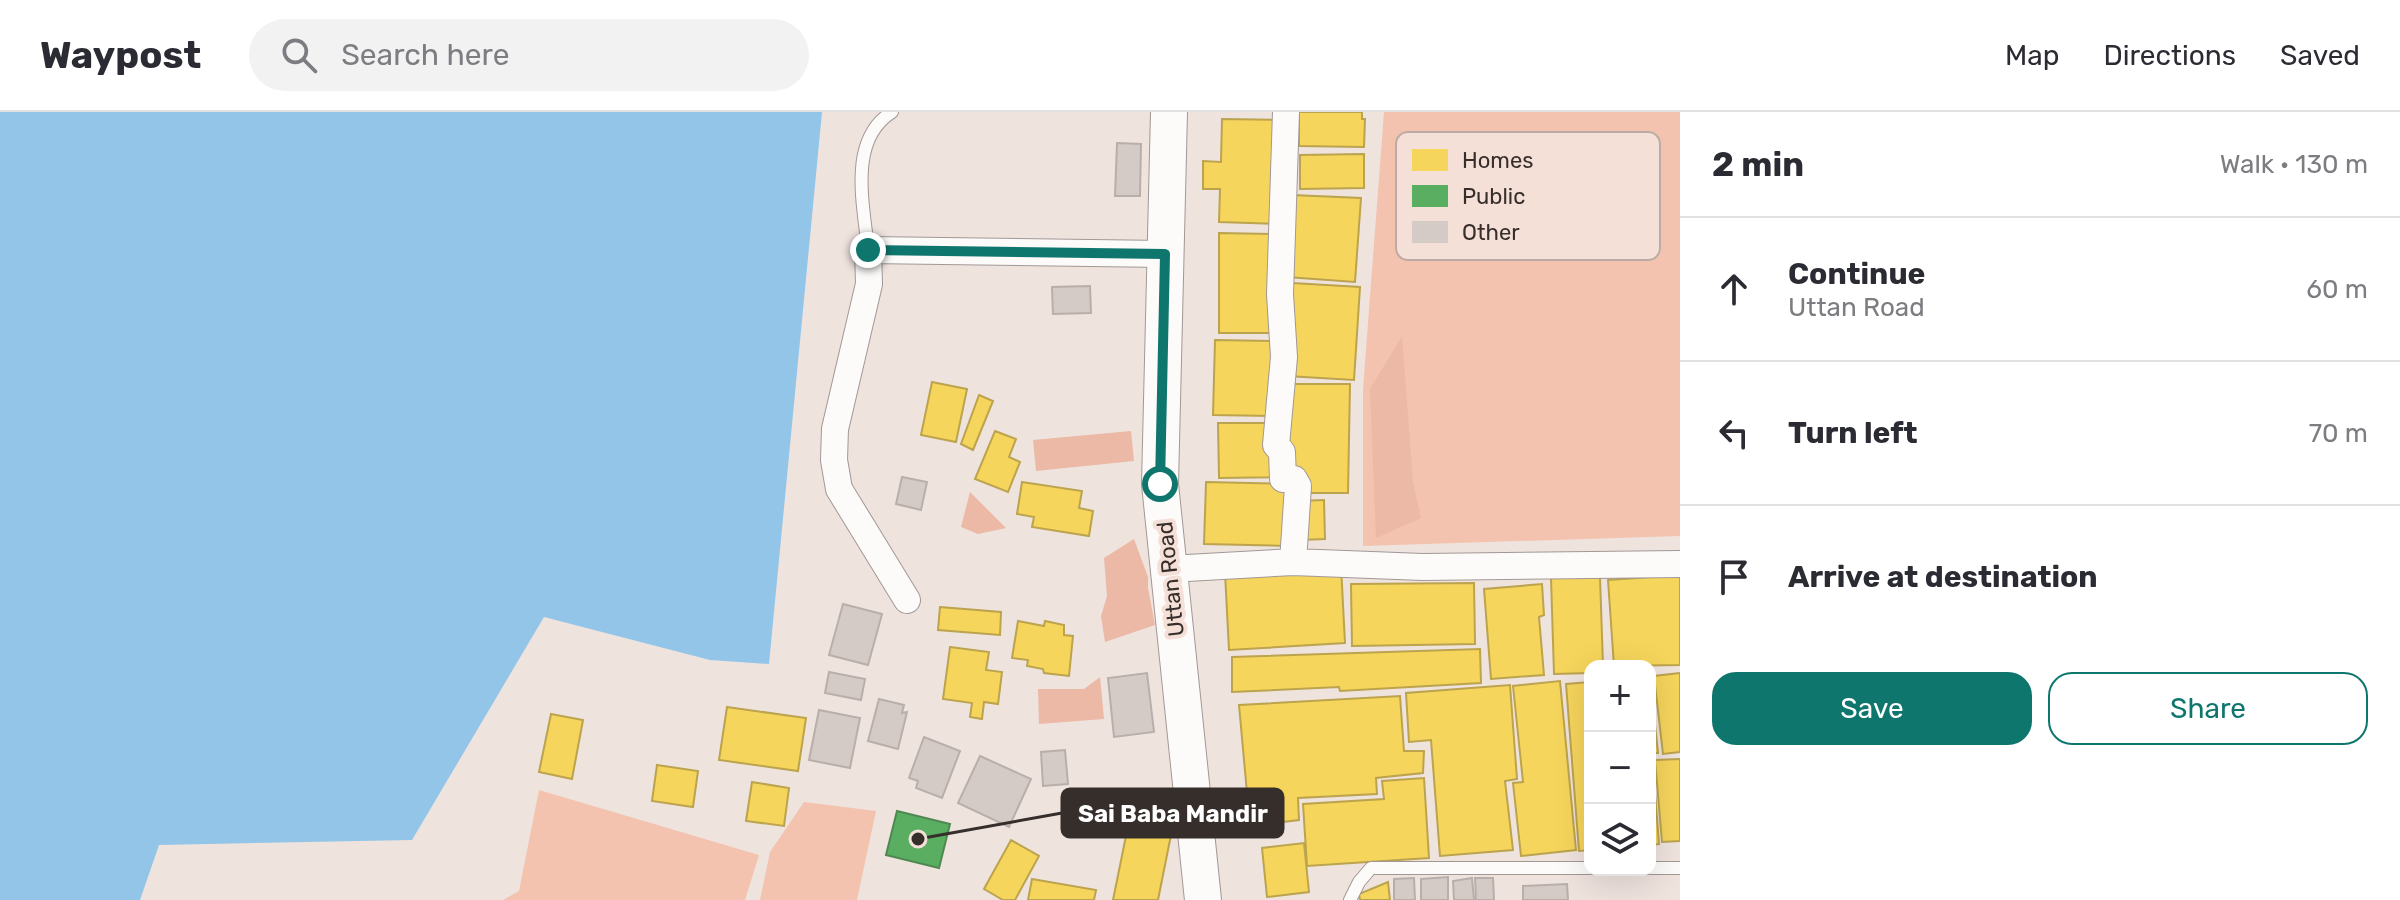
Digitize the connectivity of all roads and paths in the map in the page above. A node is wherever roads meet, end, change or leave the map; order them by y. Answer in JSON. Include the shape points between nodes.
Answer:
{"nodes":[{"id":1,"x":892,"y":112,"type":"edge"},
{"id":2,"x":1169,"y":112,"type":"edge"},
{"id":3,"x":1286,"y":112,"type":"edge"},
{"id":4,"x":868,"y":250,"type":"junction"},
{"id":5,"x":1165,"y":254,"type":"junction"},
{"id":6,"x":1293,"y":562,"type":"junction"},
{"id":7,"x":1680,"y":564,"type":"edge"},
{"id":8,"x":1169,"y":569,"type":"junction"},
{"id":9,"x":907,"y":600,"type":"dead end"},
{"id":10,"x":1584,"y":868,"type":"edge"},
{"id":11,"x":1656,"y":868,"type":"edge"},
{"id":12,"x":1680,"y":868,"type":"edge"},
{"id":13,"x":1203,"y":900,"type":"edge"},
{"id":14,"x":1350,"y":900,"type":"edge"}],
"edges":[{"from":1,"to":4,"type":"lane","via":[[882,118],[867,143],[861,176]]},
{"from":2,"to":5,"type":"main road","name":"Uttan Road"},
{"from":3,"to":6,"type":"street","via":[[1280,294],[1284,357],[1276,445],[1282,452],[1283,479],[1294,479],[1298,486]]},
{"from":4,"to":5,"type":"street"},
{"from":4,"to":9,"type":"street","via":[[869,284],[835,429],[834,460],[839,489]]},
{"from":5,"to":8,"type":"main road","name":"Uttan Road","via":[[1160,484]]},
{"from":6,"to":7,"type":"street","via":[[1423,567]]},
{"from":6,"to":8,"type":"street"},
{"from":8,"to":13,"type":"main road","name":"Uttan Road"},
{"from":10,"to":14,"type":"lane","via":[[1371,868]]},
{"from":11,"to":12,"type":"lane"}]}
